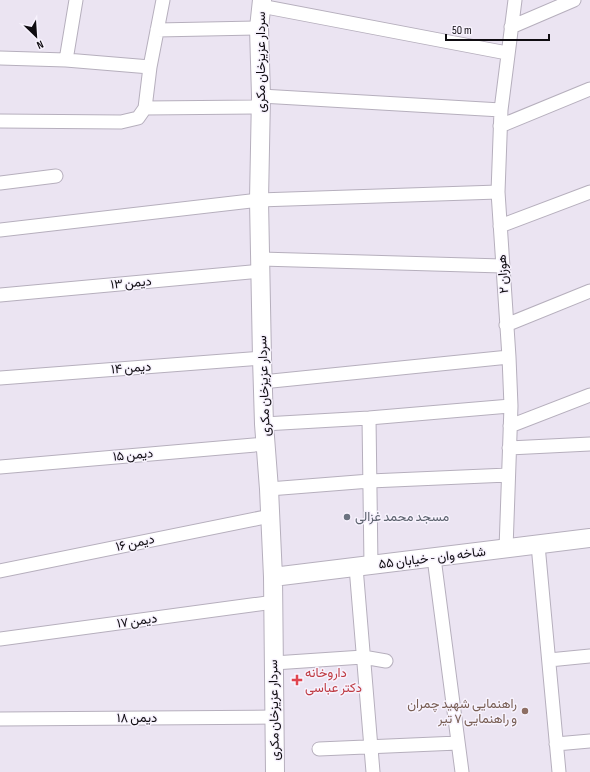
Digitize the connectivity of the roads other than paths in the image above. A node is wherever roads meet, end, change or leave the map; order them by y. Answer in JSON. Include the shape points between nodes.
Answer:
{"nodes":[{"id":1,"x":76,"y":0,"type":"edge"},
{"id":2,"x":163,"y":0,"type":"edge"},
{"id":3,"x":515,"y":0,"type":"edge"},
{"id":4,"x":574,"y":0,"type":"edge"},
{"id":5,"x":261,"y":3,"type":"edge"},
{"id":6,"x":511,"y":27,"type":"junction"},
{"id":7,"x":259,"y":28,"type":"junction"},
{"id":8,"x":157,"y":30,"type":"junction"},
{"id":9,"x":508,"y":53,"type":"junction"},
{"id":10,"x":0,"y":58,"type":"edge"},
{"id":11,"x":66,"y":60,"type":"junction"},
{"id":12,"x":150,"y":67,"type":"junction"},
{"id":13,"x":590,"y":89,"type":"edge"},
{"id":14,"x":261,"y":101,"type":"junction"},
{"id":15,"x":145,"y":108,"type":"junction"},
{"id":16,"x":501,"y":110,"type":"junction"},
{"id":17,"x":0,"y":121,"type":"edge"},
{"id":18,"x":500,"y":126,"type":"junction"},
{"id":19,"x":56,"y":176,"type":"dead end"},
{"id":20,"x":0,"y":182,"type":"edge"},
{"id":21,"x":498,"y":192,"type":"junction"},
{"id":22,"x":590,"y":192,"type":"edge"},
{"id":23,"x":259,"y":200,"type":"junction"},
{"id":24,"x":500,"y":226,"type":"junction"},
{"id":25,"x":0,"y":230,"type":"edge"},
{"id":26,"x":261,"y":265,"type":"junction"},
{"id":27,"x":502,"y":266,"type":"junction"},
{"id":28,"x":590,"y":291,"type":"edge"},
{"id":29,"x":0,"y":295,"type":"edge"},
{"id":30,"x":506,"y":325,"type":"junction"},
{"id":31,"x":509,"y":357,"type":"junction"},
{"id":32,"x":262,"y":358,"type":"junction"},
{"id":33,"x":0,"y":378,"type":"edge"},
{"id":34,"x":262,"y":382,"type":"junction"},
{"id":35,"x":590,"y":395,"type":"edge"},
{"id":36,"x":511,"y":406,"type":"junction"},
{"id":37,"x":369,"y":418,"type":"junction"},
{"id":38,"x":264,"y":424,"type":"junction"},
{"id":39,"x":510,"y":426,"type":"junction"},
{"id":40,"x":266,"y":444,"type":"junction"},
{"id":41,"x":590,"y":444,"type":"edge"},
{"id":42,"x":509,"y":448,"type":"junction"},
{"id":43,"x":0,"y":467,"type":"edge"},
{"id":44,"x":508,"y":475,"type":"junction"},
{"id":45,"x":370,"y":481,"type":"junction"},
{"id":46,"x":269,"y":489,"type":"junction"},
{"id":47,"x":270,"y":516,"type":"junction"},
{"id":48,"x":590,"y":538,"type":"edge"},
{"id":49,"x":538,"y":545,"type":"junction"},
{"id":50,"x":506,"y":549,"type":"junction"},
{"id":51,"x":434,"y":558,"type":"junction"},
{"id":52,"x":363,"y":566,"type":"junction"},
{"id":53,"x":0,"y":571,"type":"edge"},
{"id":54,"x":273,"y":577,"type":"junction"},
{"id":55,"x":274,"y":602,"type":"junction"},
{"id":56,"x":0,"y":639,"type":"edge"},
{"id":57,"x":590,"y":656,"type":"edge"},
{"id":58,"x":363,"y":657,"type":"junction"},
{"id":59,"x":549,"y":660,"type":"junction"},
{"id":60,"x":386,"y":661,"type":"dead end"},
{"id":61,"x":274,"y":664,"type":"junction"},
{"id":62,"x":274,"y":717,"type":"junction"},
{"id":63,"x":0,"y":719,"type":"edge"},
{"id":64,"x":590,"y":741,"type":"edge"},
{"id":65,"x":458,"y":743,"type":"junction"},
{"id":66,"x":556,"y":744,"type":"junction"},
{"id":67,"x":371,"y":748,"type":"junction"},
{"id":68,"x":319,"y":749,"type":"dead end"},
{"id":69,"x":275,"y":772,"type":"edge"},
{"id":70,"x":373,"y":772,"type":"edge"},
{"id":71,"x":462,"y":772,"type":"edge"},
{"id":72,"x":559,"y":772,"type":"edge"}],
"edges":[{"from":1,"to":11,"type":"street"},
{"from":2,"to":8,"type":"street"},
{"from":3,"to":6,"type":"street","name":"هوزان ۲"},
{"from":4,"to":6,"type":"street"},
{"from":5,"to":7,"type":"street","name":"سردار عزیزخان مکری"},
{"from":5,"to":9,"type":"street"},
{"from":6,"to":9,"type":"street","name":"هوزان ۲"},
{"from":7,"to":8,"type":"street"},
{"from":7,"to":14,"type":"street","name":"سردار عزیزخان مکری"},
{"from":8,"to":12,"type":"street"},
{"from":9,"to":16,"type":"street","name":"هوزان ۲"},
{"from":10,"to":11,"type":"street"},
{"from":11,"to":12,"type":"street"},
{"from":12,"to":15,"type":"street"},
{"from":13,"to":18,"type":"street"},
{"from":14,"to":15,"type":"street"},
{"from":14,"to":16,"type":"street"},
{"from":14,"to":23,"type":"street","name":"سردار عزیزخان مکری"},
{"from":15,"to":17,"type":"street","via":[[138,118],[121,122]]},
{"from":16,"to":18,"type":"street","name":"هوزان ۲"},
{"from":18,"to":21,"type":"street","name":"هوزان ۲"},
{"from":19,"to":20,"type":"street"},
{"from":21,"to":23,"type":"street"},
{"from":21,"to":24,"type":"street","name":"هوزان ۲"},
{"from":22,"to":24,"type":"street"},
{"from":23,"to":25,"type":"street"},
{"from":23,"to":26,"type":"street","name":"سردار عزیزخان مکری"},
{"from":24,"to":27,"type":"street","name":"هوزان ۲"},
{"from":26,"to":27,"type":"street","name":"دیمن ۱۳"},
{"from":26,"to":29,"type":"street","name":"دیمن ۱۳"},
{"from":26,"to":32,"type":"street","name":"سردار عزیزخان مکری"},
{"from":27,"to":30,"type":"street","name":"هوزان ۲"},
{"from":28,"to":30,"type":"street"},
{"from":30,"to":31,"type":"street","name":"هوزان ۲"},
{"from":31,"to":34,"type":"street"},
{"from":31,"to":36,"type":"street","name":"هوزان ۲"},
{"from":32,"to":33,"type":"street","name":"دیمن ۱۴"},
{"from":32,"to":34,"type":"street","name":"سردار عزیزخان مکری"},
{"from":34,"to":38,"type":"street","name":"سردار عزیزخان مکری"},
{"from":35,"to":39,"type":"street"},
{"from":36,"to":37,"type":"street"},
{"from":36,"to":39,"type":"street","name":"هوزان ۲"},
{"from":37,"to":38,"type":"street"},
{"from":37,"to":45,"type":"street"},
{"from":38,"to":40,"type":"street","name":"سردار عزیزخان مکری"},
{"from":39,"to":42,"type":"street","name":"هوزان ۲"},
{"from":40,"to":43,"type":"street","name":"دیمن ۱۵"},
{"from":40,"to":46,"type":"street","name":"سردار عزیزخان مکری"},
{"from":41,"to":42,"type":"street"},
{"from":42,"to":44,"type":"street","name":"هوزان ۲"},
{"from":44,"to":45,"type":"street"},
{"from":44,"to":50,"type":"street","name":"هوزان ۲"},
{"from":45,"to":46,"type":"street"},
{"from":45,"to":52,"type":"street"},
{"from":46,"to":47,"type":"street","name":"سردار عزیزخان مکری"},
{"from":47,"to":53,"type":"street","name":"دیمن ۱۶"},
{"from":47,"to":54,"type":"street","name":"سردار عزیزخان مکری"},
{"from":48,"to":49,"type":"street","name":"شاخه وان - خیابان ۵۵"},
{"from":49,"to":50,"type":"street","name":"شاخه وان - خیابان ۵۵"},
{"from":49,"to":59,"type":"street"},
{"from":50,"to":51,"type":"street","name":"شاخه وان - خیابان ۵۵"},
{"from":51,"to":52,"type":"street","name":"شاخه وان - خیابان ۵۵"},
{"from":51,"to":65,"type":"street"},
{"from":52,"to":54,"type":"street","name":"شاخه وان - خیابان ۵۵"},
{"from":52,"to":58,"type":"street"},
{"from":54,"to":55,"type":"street","name":"سردار عزیزخان مکری"},
{"from":55,"to":56,"type":"street","name":"دیمن ۱۷"},
{"from":55,"to":61,"type":"street","name":"سردار عزیزخان مکری"},
{"from":57,"to":59,"type":"street"},
{"from":58,"to":60,"type":"street"},
{"from":58,"to":61,"type":"street"},
{"from":58,"to":67,"type":"street"},
{"from":59,"to":66,"type":"street"},
{"from":61,"to":62,"type":"street","name":"سردار عزیزخان مکری"},
{"from":62,"to":63,"type":"street","name":"دیمن ۱۸"},
{"from":62,"to":69,"type":"street","name":"سردار عزیزخان مکری"},
{"from":64,"to":66,"type":"street"},
{"from":65,"to":67,"type":"street"},
{"from":65,"to":71,"type":"street"},
{"from":66,"to":72,"type":"street"},
{"from":67,"to":68,"type":"street"},
{"from":67,"to":70,"type":"street"}]}
